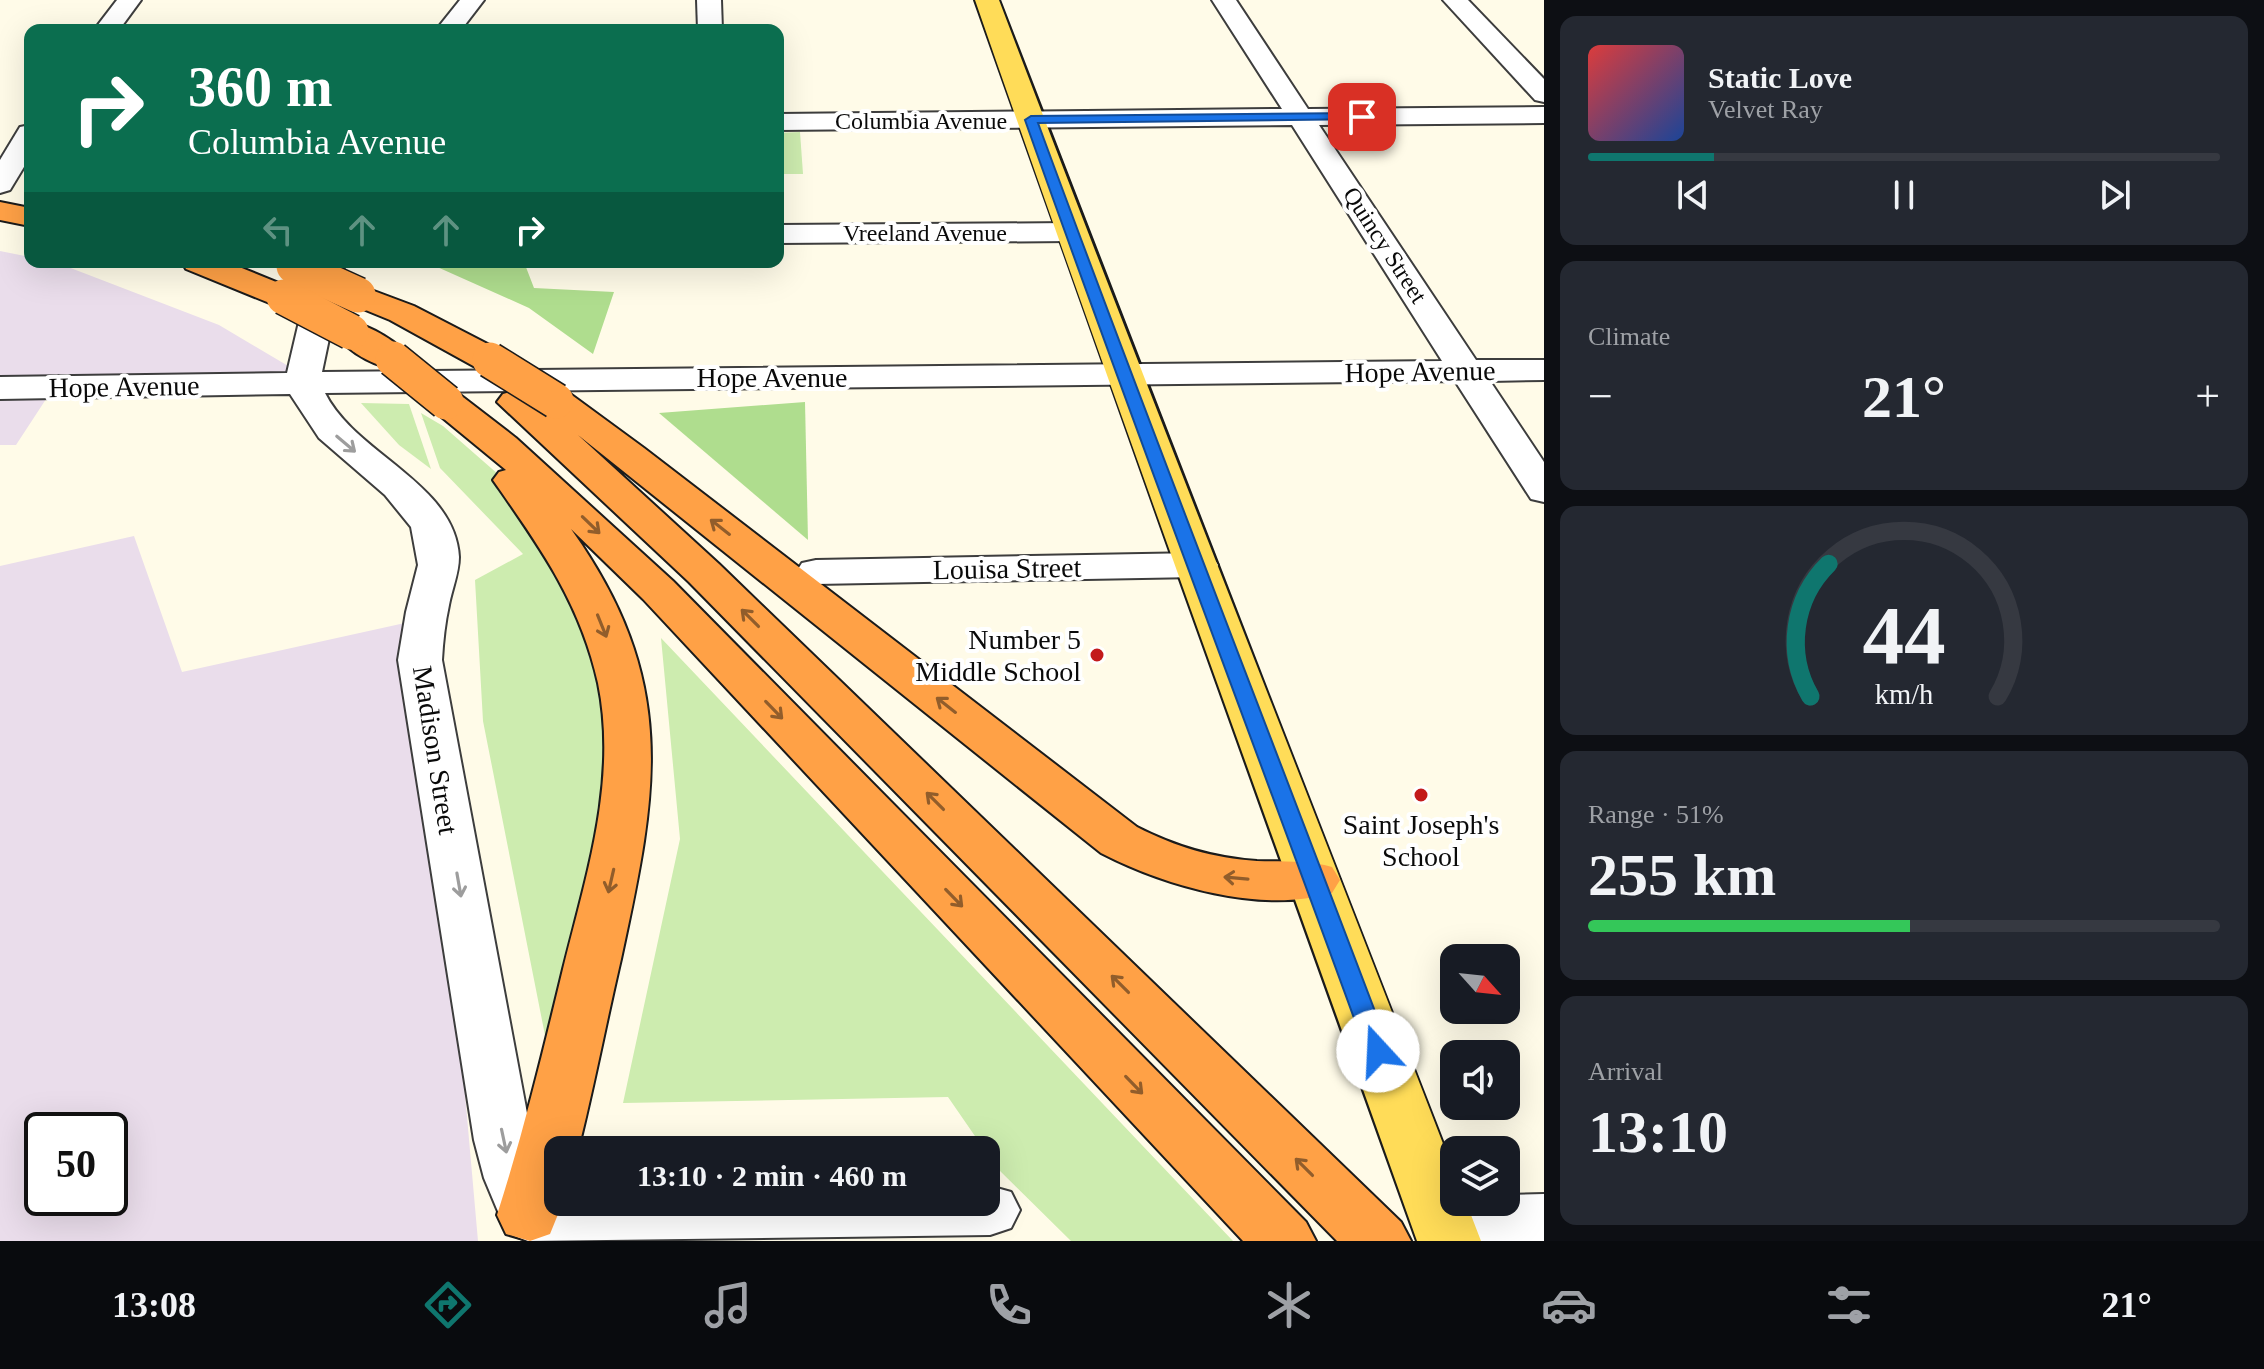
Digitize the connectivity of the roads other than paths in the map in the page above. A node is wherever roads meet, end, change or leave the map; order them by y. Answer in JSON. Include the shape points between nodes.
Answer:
{"nodes":[{"id":1,"x":129,"y":0,"type":"edge"},
{"id":2,"x":472,"y":0,"type":"edge"},
{"id":3,"x":709,"y":0,"type":"edge"},
{"id":4,"x":987,"y":0,"type":"edge"},
{"id":5,"x":1224,"y":0,"type":"edge"},
{"id":6,"x":1455,"y":0,"type":"edge"},
{"id":7,"x":111,"y":24,"type":"edge"},
{"id":8,"x":453,"y":24,"type":"edge"},
{"id":9,"x":710,"y":24,"type":"edge"},
{"id":10,"x":1544,"y":94,"type":"edge"},
{"id":11,"x":1544,"y":115,"type":"edge"},
{"id":12,"x":1302,"y":117,"type":"junction"},
{"id":13,"x":1031,"y":120,"type":"junction"},
{"id":14,"x":784,"y":122,"type":"edge"},
{"id":15,"x":0,"y":128,"type":"edge"},
{"id":16,"x":24,"y":130,"type":"edge"},
{"id":17,"x":24,"y":142,"type":"edge"},
{"id":18,"x":0,"y":186,"type":"edge"},
{"id":19,"x":21,"y":209,"type":"edge"},
{"id":20,"x":1071,"y":232,"type":"junction"},
{"id":21,"x":784,"y":234,"type":"edge"},
{"id":22,"x":239,"y":268,"type":"edge"},
{"id":23,"x":328,"y":268,"type":"edge"},
{"id":24,"x":287,"y":275,"type":"edge"},
{"id":25,"x":1544,"y":370,"type":"edge"},
{"id":26,"x":1467,"y":371,"type":"junction"},
{"id":27,"x":466,"y":374,"type":"junction"},
{"id":28,"x":1123,"y":375,"type":"junction"},
{"id":29,"x":302,"y":383,"type":"junction"},
{"id":30,"x":0,"y":388,"type":"edge"},
{"id":31,"x":536,"y":401,"type":"junction"},
{"id":32,"x":1544,"y":491,"type":"edge"},
{"id":33,"x":1198,"y":565,"type":"junction"},
{"id":34,"x":816,"y":572,"type":"dead end"},
{"id":35,"x":1314,"y":880,"type":"junction"},
{"id":36,"x":920,"y":1216,"type":"edge"},
{"id":37,"x":1544,"y":1220,"type":"edge"},
{"id":38,"x":792,"y":1227,"type":"edge"},
{"id":39,"x":526,"y":1228,"type":"edge"},
{"id":40,"x":1369,"y":1232,"type":"edge"},
{"id":41,"x":1446,"y":1232,"type":"edge"},
{"id":42,"x":1284,"y":1241,"type":"edge"}],
"edges":[{"from":1,"to":7,"type":"street"},
{"from":2,"to":8,"type":"street"},
{"from":3,"to":9,"type":"street"},
{"from":4,"to":13,"type":"main road"},
{"from":5,"to":12,"type":"street","name":"Quincy Street"},
{"from":6,"to":10,"type":"street"},
{"from":11,"to":12,"type":"street","name":"Columbia Avenue"},
{"from":12,"to":13,"type":"street","name":"Columbia Avenue"},
{"from":12,"to":26,"type":"street","name":"Quincy Street"},
{"from":13,"to":14,"type":"street","name":"Columbia Avenue"},
{"from":13,"to":20,"type":"main road"},
{"from":15,"to":16,"type":"street"},
{"from":17,"to":18,"type":"street"},
{"from":18,"to":19,"type":"highway"},
{"from":20,"to":21,"type":"street","name":"Vreeland Avenue"},
{"from":20,"to":28,"type":"main road"},
{"from":22,"to":24,"type":"highway"},
{"from":23,"to":29,"type":"street"},
{"from":24,"to":27,"type":"highway","bridge":true,"via":[[358,295]]},
{"from":24,"to":27,"type":"highway","bridge":true,"via":[[351,332],[393,359]]},
{"from":25,"to":26,"type":"street","name":"Hope Avenue"},
{"from":26,"to":28,"type":"street","name":"Hope Avenue"},
{"from":26,"to":32,"type":"street","name":"Quincy Street"},
{"from":27,"to":31,"type":"highway"},
{"from":27,"to":39,"type":"highway","one_way":true,"via":[[517,484],[567,554],[606,632],[626,715],[629,760],[616,858],[554,1135]]},
{"from":27,"to":42,"type":"highway","one_way":true,"via":[[499,441],[658,590]]},
{"from":28,"to":29,"type":"street","name":"Hope Avenue"},
{"from":28,"to":33,"type":"main road"},
{"from":29,"to":30,"type":"street","name":"Hope Avenue"},
{"from":29,"to":39,"type":"street","name":"Madison Street","one_way":true,"via":[[317,416],[332,433],[425,515],[439,552],[420,660],[503,1140]]},
{"from":35,"to":31,"type":"highway","one_way":true,"via":[[1261,881],[1186,871],[1119,840],[675,491]]},
{"from":40,"to":31,"type":"highway","one_way":true,"via":[[601,475]]},
{"from":33,"to":34,"type":"street","name":"Louisa Street"},
{"from":33,"to":35,"type":"main road"},
{"from":35,"to":41,"type":"main road"},
{"from":36,"to":38,"type":"street"},
{"from":37,"to":41,"type":"street"},
{"from":38,"to":39,"type":"street"}]}
